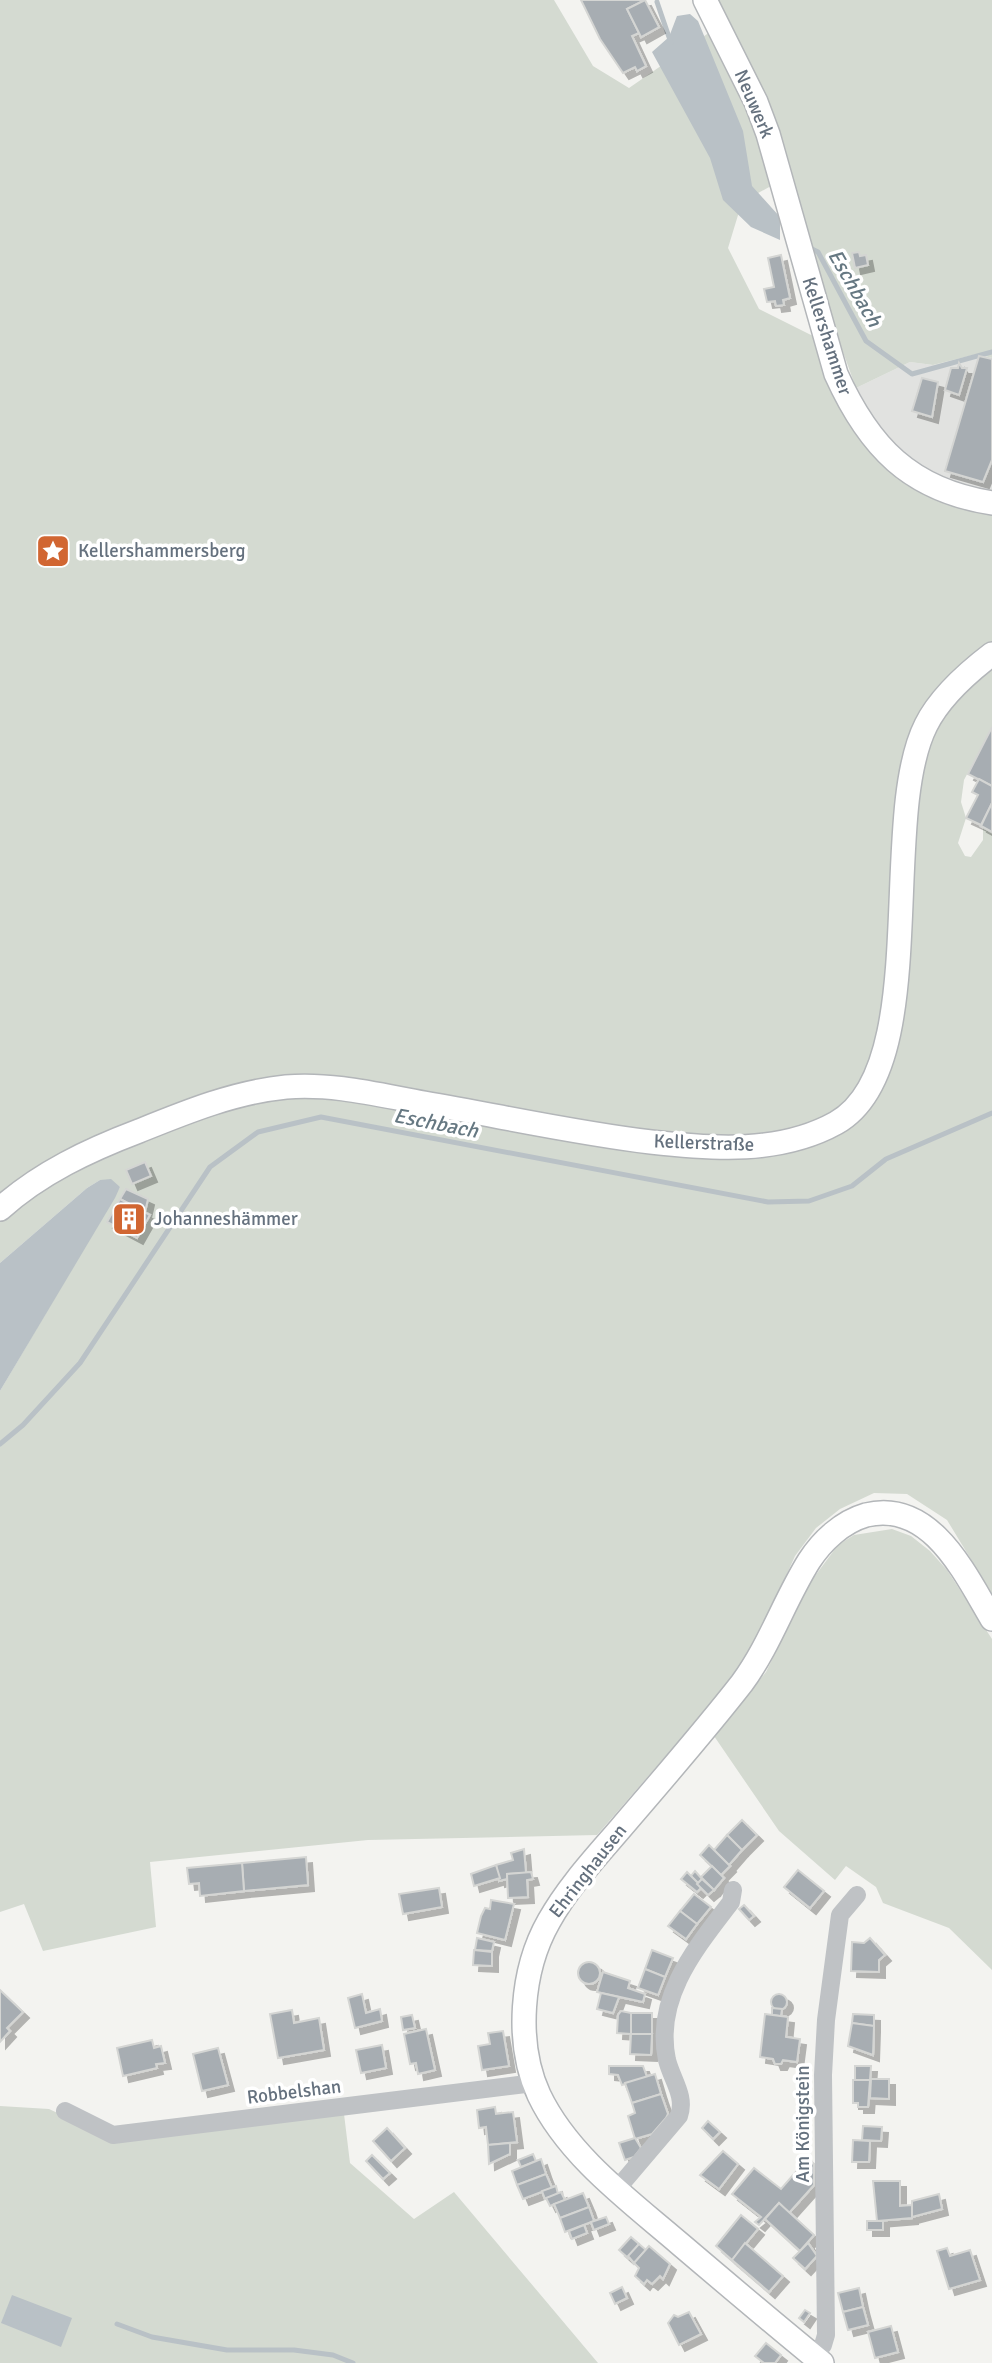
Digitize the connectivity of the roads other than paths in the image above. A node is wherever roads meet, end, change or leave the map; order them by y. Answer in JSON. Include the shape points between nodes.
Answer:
{"nodes":[{"id":1,"x":705,"y":0,"type":"edge"},
{"id":2,"x":790,"y":214,"type":"joint"},
{"id":3,"x":992,"y":503,"type":"edge"},
{"id":4,"x":992,"y":654,"type":"edge"},
{"id":5,"x":0,"y":1209,"type":"edge"},
{"id":6,"x":992,"y":1619,"type":"edge"},
{"id":7,"x":733,"y":1890,"type":"dead end"},
{"id":8,"x":857,"y":1895,"type":"dead end"},
{"id":9,"x":534,"y":2082,"type":"junction"},
{"id":10,"x":65,"y":2111,"type":"dead end"},
{"id":11,"x":617,"y":2189,"type":"junction"},
{"id":12,"x":818,"y":2360,"type":"edge"}],
"edges":[{"from":1,"to":2,"type":"main road","name":"Neuwerk","via":[[763,118]]},
{"from":2,"to":3,"type":"main road","name":"Kellershammer","via":[[845,396],[885,453],[927,484]]},
{"from":4,"to":5,"type":"main road","name":"Kellerstraße","via":[[944,699],[920,741],[911,785],[887,1042],[873,1085],[861,1103],[838,1122],[799,1138],[756,1147],[677,1145],[305,1086],[252,1093],[186,1113],[69,1161]]},
{"from":6,"to":9,"type":"main road","name":"Ehringhausen","via":[[943,1544],[911,1518],[874,1514],[832,1534],[805,1568],[753,1668],[587,1868],[549,1921],[532,1962],[525,2008]]},
{"from":7,"to":11,"type":"street","via":[[731,1902],[685,1966],[664,2014],[665,2050],[684,2103],[679,2116]]},
{"from":8,"to":12,"type":"street","name":"Am Königstein","via":[[840,1915],[826,2020],[826,2335]]},
{"from":9,"to":10,"type":"street","name":"Robbelshan","via":[[113,2135]]},
{"from":9,"to":11,"type":"main road","name":"Ehringhausen","via":[[561,2130]]},
{"from":11,"to":12,"type":"main road","name":"Ehringhausen"}]}
